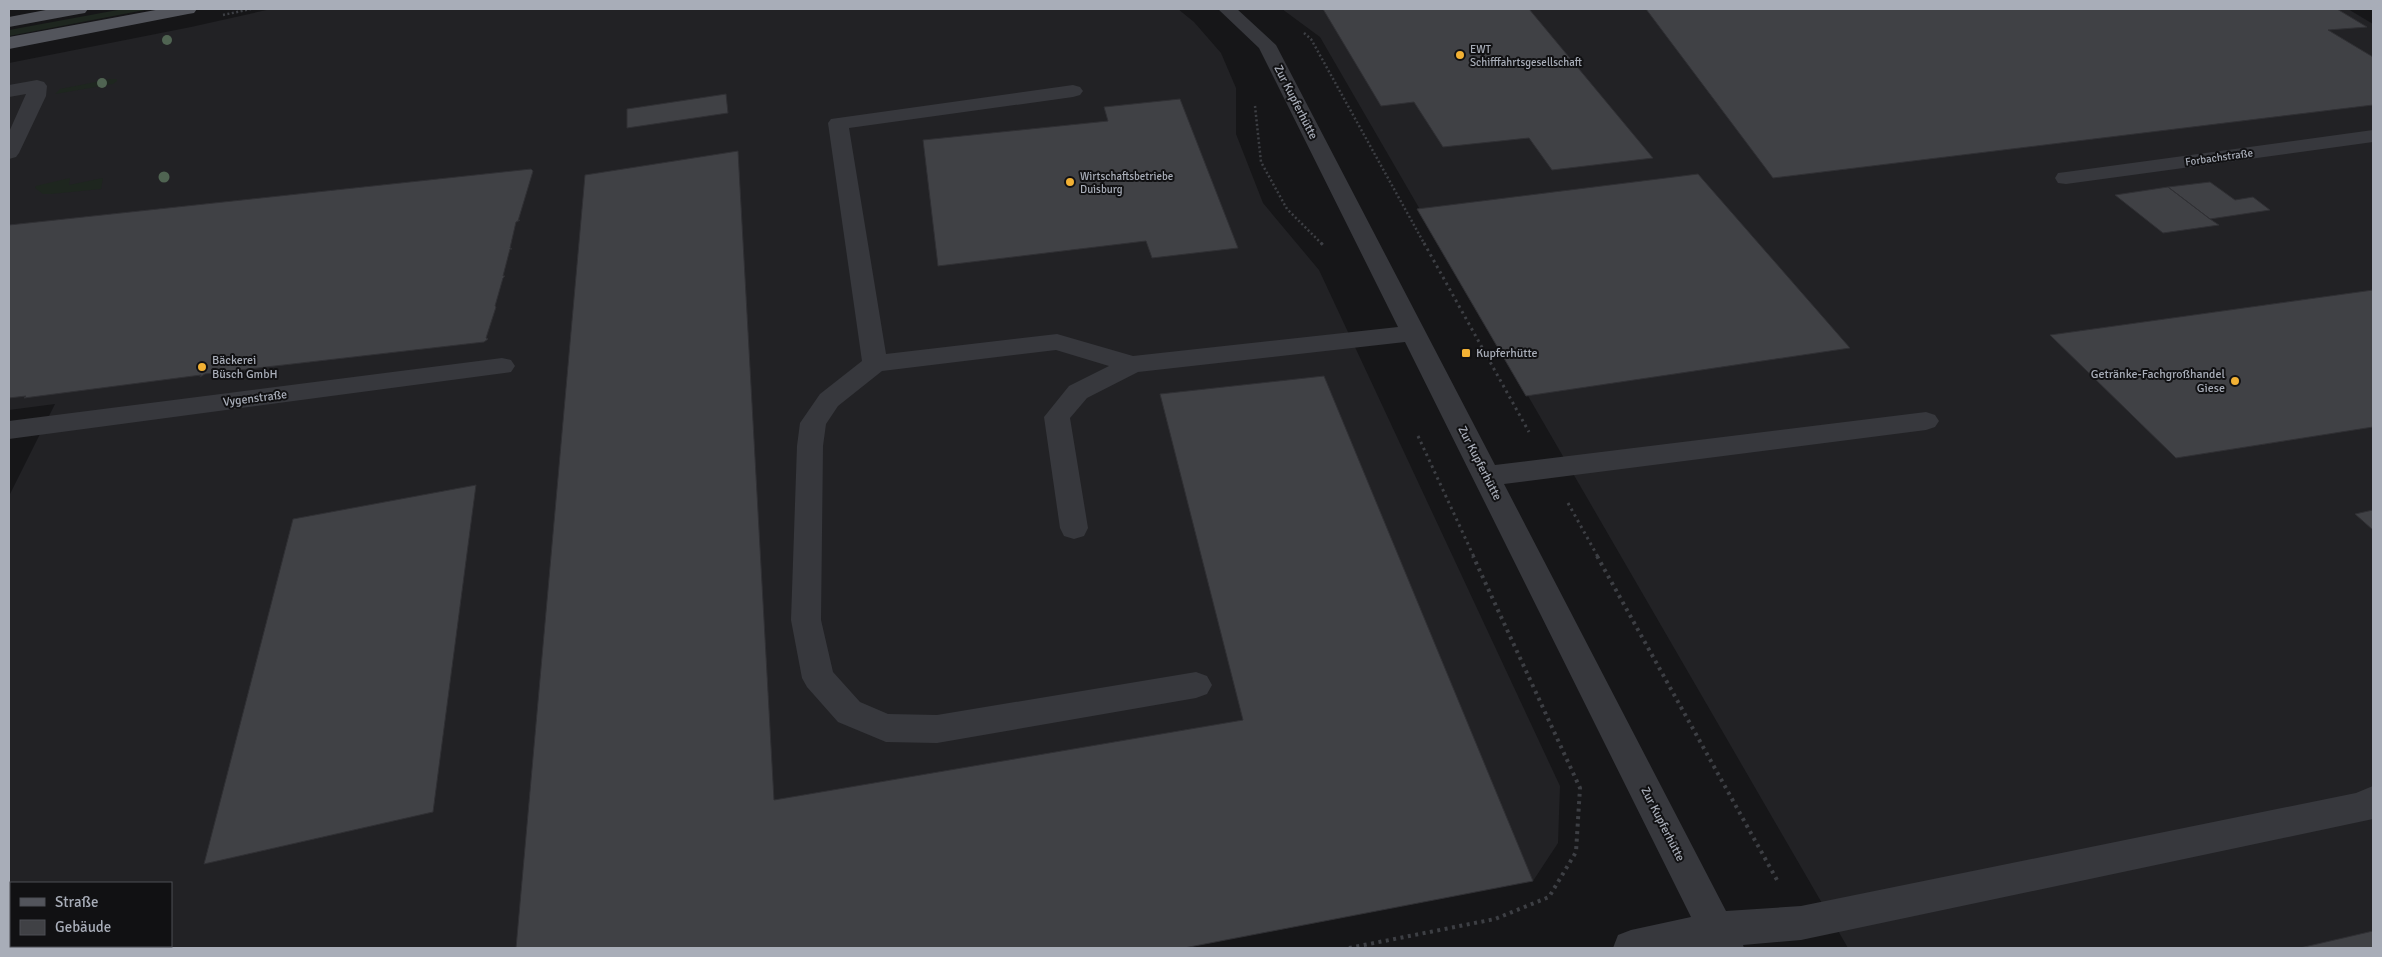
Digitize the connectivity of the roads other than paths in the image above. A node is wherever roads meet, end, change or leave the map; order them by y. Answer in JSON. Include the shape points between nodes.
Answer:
{"nodes":[{"id":1,"x":79,"y":9,"type":"edge"},
{"id":2,"x":188,"y":9,"type":"edge"},
{"id":3,"x":1226,"y":9,"type":"edge"},
{"id":4,"x":9,"y":22,"type":"edge"},
{"id":5,"x":9,"y":43,"type":"edge"},
{"id":6,"x":9,"y":91,"type":"edge"},
{"id":7,"x":1072,"y":91,"type":"dead end"},
{"id":8,"x":2373,"y":136,"type":"edge"},
{"id":9,"x":9,"y":153,"type":"edge"},
{"id":10,"x":2066,"y":178,"type":"dead end"},
{"id":11,"x":1413,"y":333,"type":"junction"},
{"id":12,"x":875,"y":364,"type":"junction"},
{"id":13,"x":1133,"y":364,"type":"junction"},
{"id":14,"x":502,"y":366,"type":"dead end"},
{"id":15,"x":1926,"y":421,"type":"dead end"},
{"id":16,"x":9,"y":431,"type":"edge"},
{"id":17,"x":1487,"y":476,"type":"junction"},
{"id":18,"x":1074,"y":528,"type":"dead end"},
{"id":19,"x":1196,"y":685,"type":"dead end"},
{"id":20,"x":2373,"y":801,"type":"edge"},
{"id":21,"x":1721,"y":938,"type":"edge"},
{"id":22,"x":1631,"y":948,"type":"edge"}],
"edges":[{"from":1,"to":4,"type":"main road"},
{"from":2,"to":5,"type":"main road"},
{"from":3,"to":11,"type":"street","name":"Zur Kupferhütte","via":[[1267,45]]},
{"from":6,"to":9,"type":"street","via":[[37,86],[36,96]]},
{"from":7,"to":12,"type":"street","via":[[838,123]]},
{"from":8,"to":10,"type":"street","name":"Forbachstraße"},
{"from":11,"to":13,"type":"street"},
{"from":11,"to":17,"type":"street","name":"Zur Kupferhütte"},
{"from":12,"to":13,"type":"street","via":[[1057,342]]},
{"from":12,"to":19,"type":"street","via":[[829,400],[813,423],[810,446],[806,620],[818,678],[849,712],[886,728],[937,729]]},
{"from":13,"to":18,"type":"street","via":[[1078,392],[1057,417]]},
{"from":14,"to":16,"type":"street","name":"Vygenstraße"},
{"from":15,"to":17,"type":"street"},
{"from":17,"to":21,"type":"street","name":"Zur Kupferhütte"},
{"from":20,"to":21,"type":"street","via":[[2364,807]]},
{"from":21,"to":22,"type":"street"}]}
